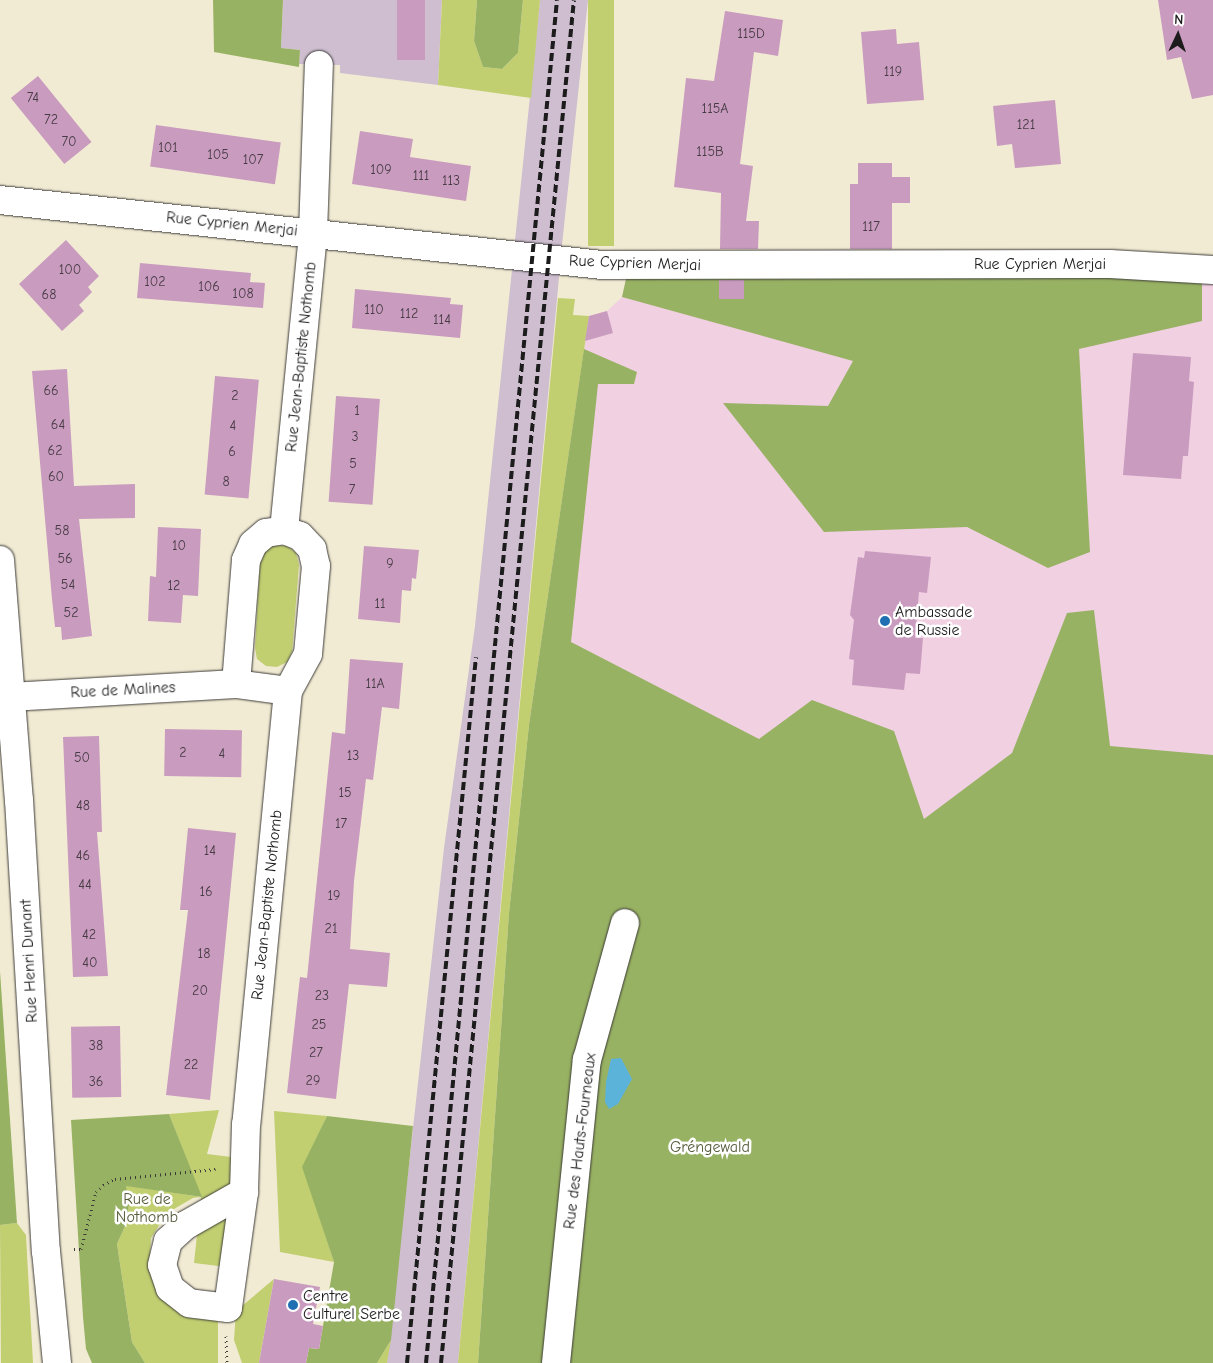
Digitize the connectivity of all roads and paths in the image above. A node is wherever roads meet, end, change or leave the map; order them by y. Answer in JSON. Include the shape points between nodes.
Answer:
{"nodes":[{"id":1,"x":319,"y":65,"type":"dead end"},
{"id":2,"x":0,"y":200,"type":"edge"},
{"id":3,"x":313,"y":233,"type":"junction"},
{"id":4,"x":1213,"y":270,"type":"edge"},
{"id":5,"x":284,"y":530,"type":"junction"},
{"id":6,"x":0,"y":560,"type":"edge"},
{"id":7,"x":236,"y":684,"type":"junction"},
{"id":8,"x":288,"y":691,"type":"junction"},
{"id":9,"x":10,"y":697,"type":"junction"},
{"id":10,"x":625,"y":923,"type":"dead end"},
{"id":11,"x":245,"y":1179,"type":"joint"},
{"id":12,"x":71,"y":1250,"type":"dead end"},
{"id":13,"x":57,"y":1363,"type":"edge"},
{"id":14,"x":556,"y":1363,"type":"edge"}],
"edges":[{"from":1,"to":3,"type":"street","name":"Rue Jean-Baptiste Nothomb"},
{"from":2,"to":3,"type":"street","name":"Rue Cyprien Merjai"},
{"from":3,"to":4,"type":"street","name":"Rue Cyprien Merjai","via":[[602,265],[1110,264]]},
{"from":3,"to":5,"type":"street","name":"Rue Jean-Baptiste Nothomb"},
{"from":5,"to":7,"type":"street","via":[[266,533],[253,544],[246,560]]},
{"from":5,"to":8,"type":"street","name":"Rue Jean-Baptiste Nothomb","via":[[300,536],[312,549],[316,566],[308,654]]},
{"from":6,"to":9,"type":"street","name":"Rue Henri Dunant"},
{"from":7,"to":8,"type":"street"},
{"from":7,"to":9,"type":"street","name":"Rue de Malines"},
{"from":8,"to":11,"type":"street","name":"Rue Jean-Baptiste Nothomb","via":[[246,1119]]},
{"from":9,"to":13,"type":"street","name":"Rue Henri Dunant","via":[[46,1261]]},
{"from":10,"to":14,"type":"street","name":"Rue des Hauts-Fourneaux","via":[[587,1060]]},
{"from":11,"to":12,"type":"path","via":[[115,1179],[96,1192],[81,1249]]}]}
